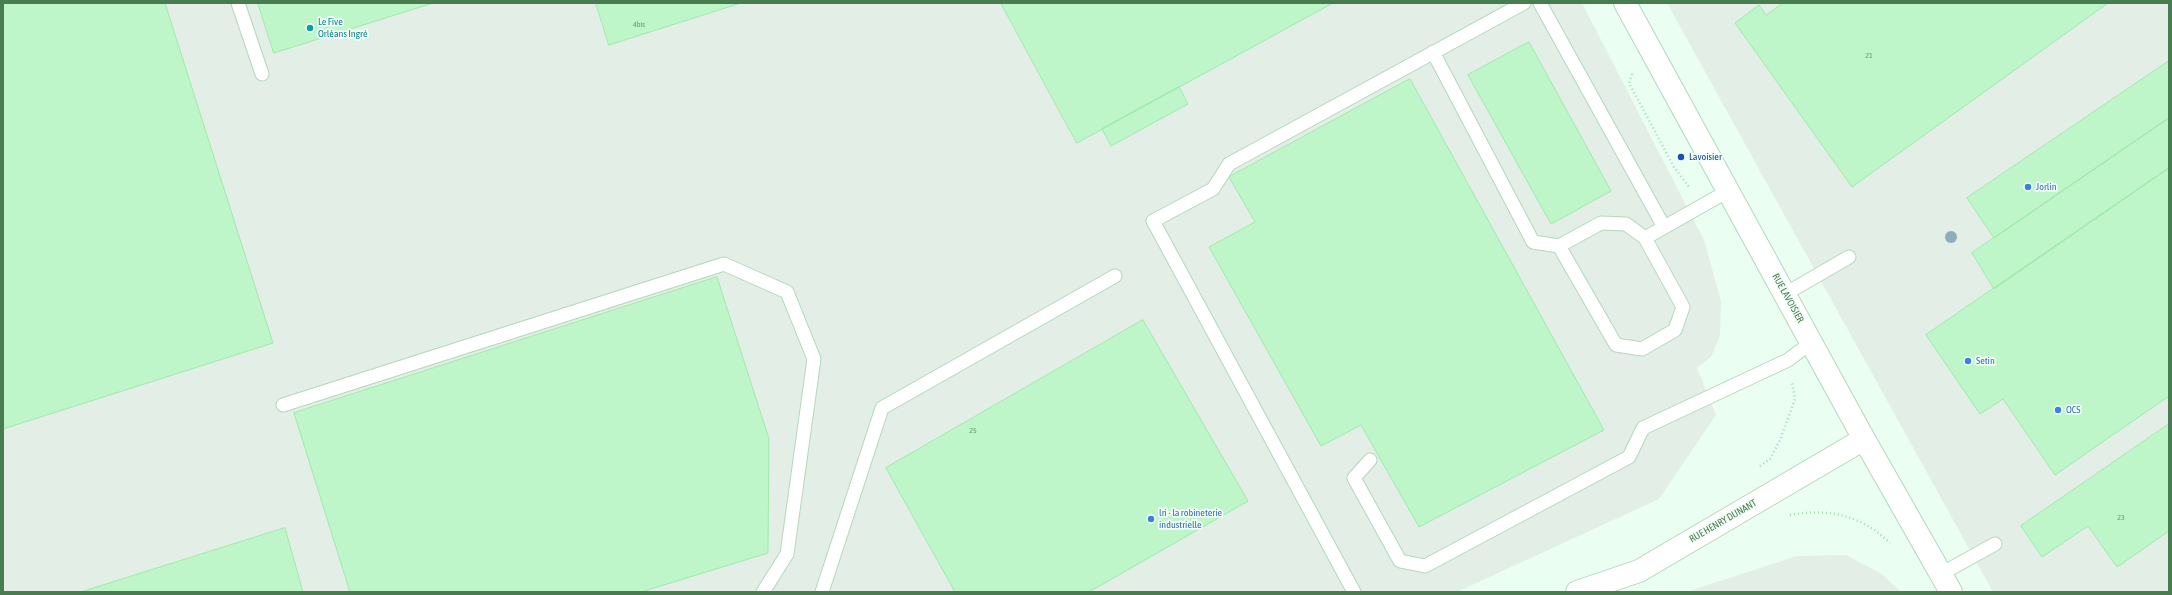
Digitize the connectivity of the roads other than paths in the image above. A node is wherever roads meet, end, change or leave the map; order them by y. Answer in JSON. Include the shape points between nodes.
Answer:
{"nodes":[{"id":1,"x":238,"y":3,"type":"edge"},
{"id":2,"x":1524,"y":3,"type":"edge"},
{"id":3,"x":1540,"y":3,"type":"edge"},
{"id":4,"x":1626,"y":3,"type":"edge"},
{"id":5,"x":1433,"y":52,"type":"junction"},
{"id":6,"x":262,"y":74,"type":"dead end"},
{"id":7,"x":1719,"y":196,"type":"junction"},
{"id":8,"x":1664,"y":227,"type":"junction"},
{"id":9,"x":1645,"y":238,"type":"junction"},
{"id":10,"x":1559,"y":246,"type":"junction"},
{"id":11,"x":1849,"y":257,"type":"dead end"},
{"id":12,"x":1115,"y":276,"type":"dead end"},
{"id":13,"x":1785,"y":294,"type":"junction"},
{"id":14,"x":1812,"y":342,"type":"junction"},
{"id":15,"x":283,"y":405,"type":"dead end"},
{"id":16,"x":1864,"y":439,"type":"junction"},
{"id":17,"x":1370,"y":460,"type":"dead end"},
{"id":18,"x":1995,"y":544,"type":"dead end"},
{"id":19,"x":1946,"y":583,"type":"edge"},
{"id":20,"x":763,"y":592,"type":"edge"},
{"id":21,"x":822,"y":592,"type":"edge"},
{"id":22,"x":1354,"y":592,"type":"edge"},
{"id":23,"x":1577,"y":592,"type":"edge"}],
"edges":[{"from":1,"to":6,"type":"lane"},
{"from":2,"to":5,"type":"lane"},
{"from":3,"to":8,"type":"lane"},
{"from":4,"to":7,"type":"street","name":"RUE LAVOISIER"},
{"from":5,"to":10,"type":"lane","via":[[1533,242]]},
{"from":5,"to":22,"type":"lane","via":[[1229,164],[1213,189],[1154,221]]},
{"from":7,"to":8,"type":"lane"},
{"from":7,"to":13,"type":"street","name":"RUE LAVOISIER"},
{"from":8,"to":9,"type":"lane"},
{"from":9,"to":10,"type":"lane","via":[[1626,224],[1600,222]]},
{"from":9,"to":10,"type":"lane","via":[[1683,307],[1675,330],[1642,349],[1616,345]]},
{"from":11,"to":13,"type":"lane"},
{"from":12,"to":21,"type":"lane","via":[[882,408]]},
{"from":13,"to":14,"type":"street","name":"RUE LAVOISIER"},
{"from":14,"to":16,"type":"street","name":"RUE LAVOISIER"},
{"from":14,"to":17,"type":"lane","via":[[1788,360],[1643,428],[1629,457],[1425,566],[1400,560],[1354,478]]},
{"from":15,"to":20,"type":"lane","via":[[724,264],[787,292],[814,359],[787,554]]},
{"from":16,"to":19,"type":"street","name":"RUE LAVOISIER"},
{"from":16,"to":23,"type":"street","name":"RUE HENRY DUNANT","via":[[1639,571]]},
{"from":18,"to":19,"type":"lane"}]}
